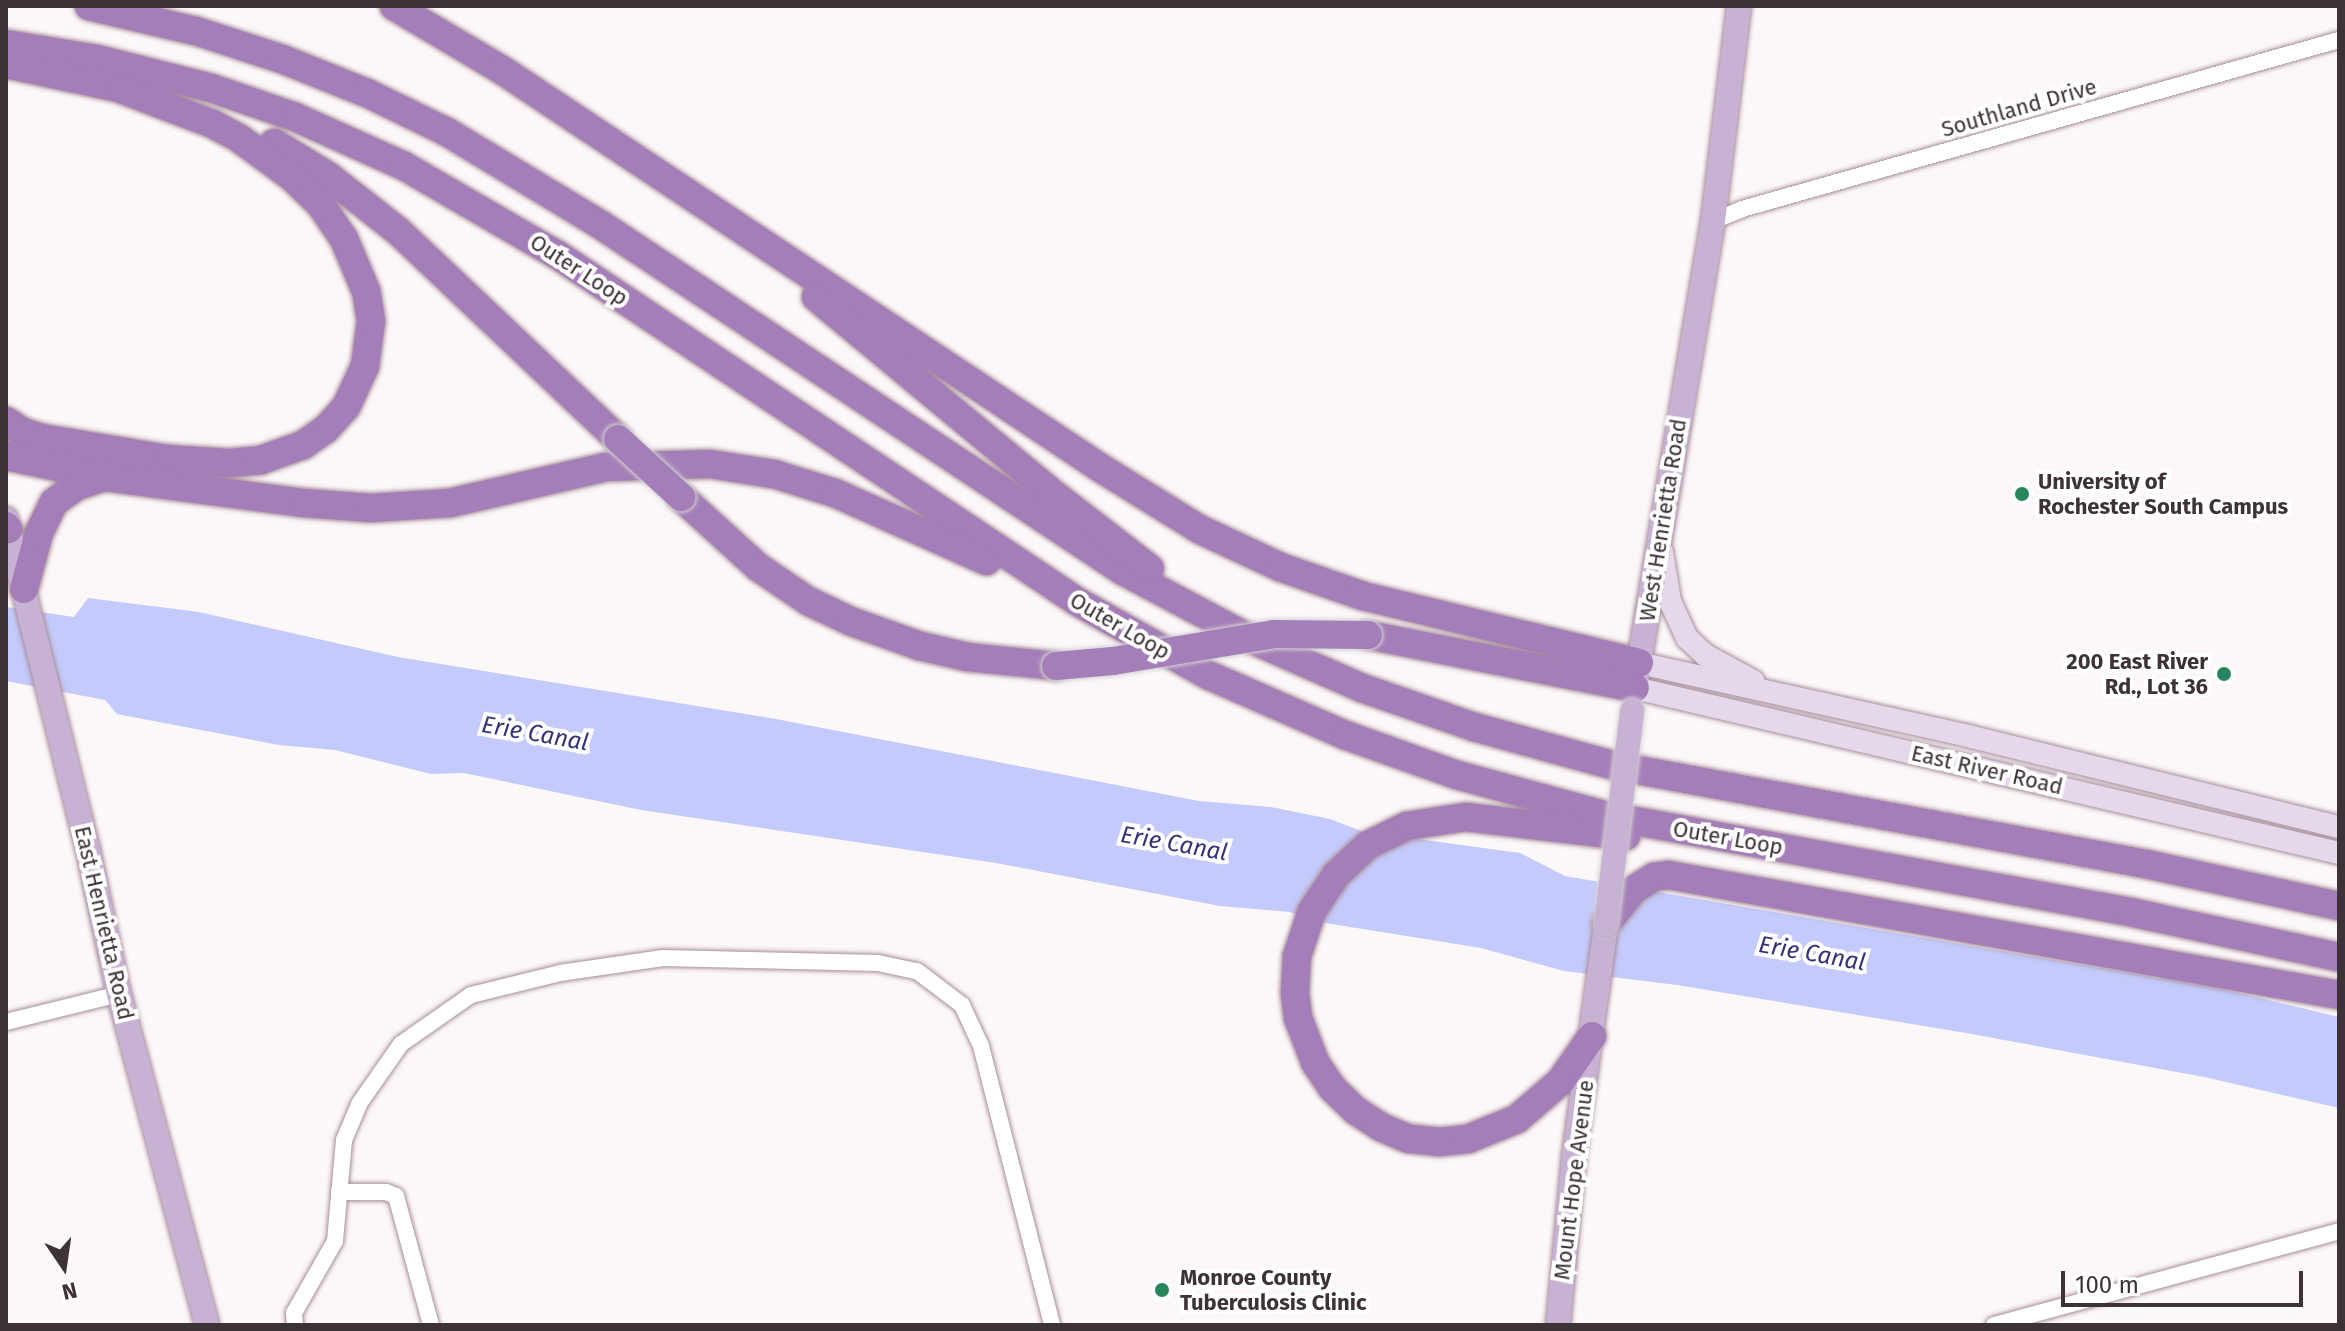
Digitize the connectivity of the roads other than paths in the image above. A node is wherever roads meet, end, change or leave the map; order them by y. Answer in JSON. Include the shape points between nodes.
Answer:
{"nodes":[{"id":1,"x":89,"y":6,"type":"edge"},
{"id":2,"x":394,"y":6,"type":"edge"},
{"id":3,"x":1739,"y":6,"type":"edge"},
{"id":4,"x":2339,"y":40,"type":"edge"},
{"id":5,"x":6,"y":44,"type":"edge"},
{"id":6,"x":6,"y":64,"type":"edge"},
{"id":7,"x":121,"y":89,"type":"junction"},
{"id":8,"x":672,"y":184,"type":"junction"},
{"id":9,"x":1713,"y":221,"type":"junction"},
{"id":10,"x":6,"y":421,"type":"edge"},
{"id":11,"x":6,"y":456,"type":"edge"},
{"id":12,"x":106,"y":477,"type":"junction"},
{"id":13,"x":7,"y":525,"type":"edge"},
{"id":14,"x":1661,"y":539,"type":"junction"},
{"id":15,"x":24,"y":589,"type":"junction"},
{"id":16,"x":1227,"y":627,"type":"junction"},
{"id":17,"x":1130,"y":632,"type":"junction"},
{"id":18,"x":1635,"y":688,"type":"junction"},
{"id":19,"x":1798,"y":700,"type":"junction"},
{"id":20,"x":2339,"y":827,"type":"edge"},
{"id":21,"x":2339,"y":853,"type":"edge"},
{"id":22,"x":1894,"y":869,"type":"junction"},
{"id":23,"x":2339,"y":904,"type":"edge"},
{"id":24,"x":1606,"y":924,"type":"junction"},
{"id":25,"x":2339,"y":957,"type":"edge"},
{"id":26,"x":119,"y":994,"type":"junction"},
{"id":27,"x":2339,"y":995,"type":"edge"},
{"id":28,"x":6,"y":1022,"type":"edge"},
{"id":29,"x":1592,"y":1036,"type":"junction"},
{"id":30,"x":339,"y":1192,"type":"junction"},
{"id":31,"x":2339,"y":1231,"type":"edge"},
{"id":32,"x":207,"y":1325,"type":"edge"},
{"id":33,"x":295,"y":1325,"type":"edge"},
{"id":34,"x":431,"y":1325,"type":"edge"},
{"id":35,"x":1052,"y":1325,"type":"edge"},
{"id":36,"x":1558,"y":1325,"type":"edge"},
{"id":37,"x":1994,"y":1325,"type":"edge"}],
"edges":[{"from":1,"to":16,"type":"highway","via":[[196,31],[282,59],[447,132],[588,217],[1048,524]]},
{"from":2,"to":8,"type":"highway","via":[[489,61]]},
{"from":3,"to":9,"type":"main road","name":"West Henrietta Road"},
{"from":4,"to":9,"type":"street","name":"Southland Drive","via":[[1757,204]]},
{"from":5,"to":17,"type":"highway","name":"Outer Loop","via":[[125,65],[240,97],[323,128],[430,179],[556,254],[1002,554]]},
{"from":6,"to":7,"type":"highway"},
{"from":7,"to":10,"type":"highway","via":[[239,138],[321,205],[344,239],[366,291],[371,321],[365,366],[346,407],[326,429],[303,445],[261,460],[167,459],[41,438]]},
{"from":7,"to":18,"type":"highway","bridge":true,"via":[[215,114],[328,176],[398,231],[758,567],[808,601],[850,621],[944,652],[1056,666],[1274,634],[1368,635]]},
{"from":8,"to":16,"type":"highway","via":[[1047,489]]},
{"from":8,"to":18,"type":"highway","via":[[1111,476],[1226,542],[1293,573]]},
{"from":9,"to":14,"type":"main road","name":"West Henrietta Road"},
{"from":11,"to":12,"type":"highway"},
{"from":12,"to":15,"type":"highway","via":[[77,486],[54,502],[39,533]]},
{"from":12,"to":17,"type":"highway","via":[[316,505],[391,508],[469,500],[606,467],[690,463],[754,470],[894,517]]},
{"from":13,"to":15,"type":"main road","name":"East Henrietta Road"},
{"from":14,"to":18,"type":"main road","name":"West Henrietta Road"},
{"from":14,"to":19,"type":"street","via":[[1670,601],[1687,638],[1722,665]]},
{"from":15,"to":26,"type":"main road","name":"East Henrietta Road"},
{"from":16,"to":23,"type":"highway","via":[[1417,709],[1589,760]]},
{"from":17,"to":22,"type":"highway","name":"Outer Loop","via":[[1303,718],[1472,780],[1603,815]]},
{"from":18,"to":19,"type":"street","name":"East River Road"},
{"from":18,"to":21,"type":"street","name":"East River Road"},
{"from":18,"to":24,"type":"main road","name":"West Henrietta Road","bridge":true},
{"from":19,"to":20,"type":"street","name":"East River Road"},
{"from":22,"to":25,"type":"highway","name":"Outer Loop","via":[[2173,920]]},
{"from":22,"to":29,"type":"highway","via":[[1466,817],[1428,821],[1368,845],[1343,867],[1317,902],[1303,933],[1296,1003],[1307,1048],[1333,1089],[1381,1127],[1424,1141],[1468,1139],[1517,1119],[1561,1081]]},
{"from":24,"to":27,"type":"highway","via":[[1633,890],[1668,875]]},
{"from":24,"to":29,"type":"main road","name":"West Henrietta Road"},
{"from":26,"to":28,"type":"street"},
{"from":26,"to":32,"type":"main road","name":"East Henrietta Road"},
{"from":29,"to":36,"type":"main road","name":"Mount Hope Avenue"},
{"from":30,"to":33,"type":"street","via":[[335,1241],[294,1313]]},
{"from":30,"to":34,"type":"street","via":[[396,1196]]},
{"from":30,"to":35,"type":"street","via":[[344,1140],[376,1075],[401,1044],[471,995],[531,979],[659,958],[878,963],[917,971],[944,988],[972,1024]]},
{"from":31,"to":37,"type":"street"}]}
